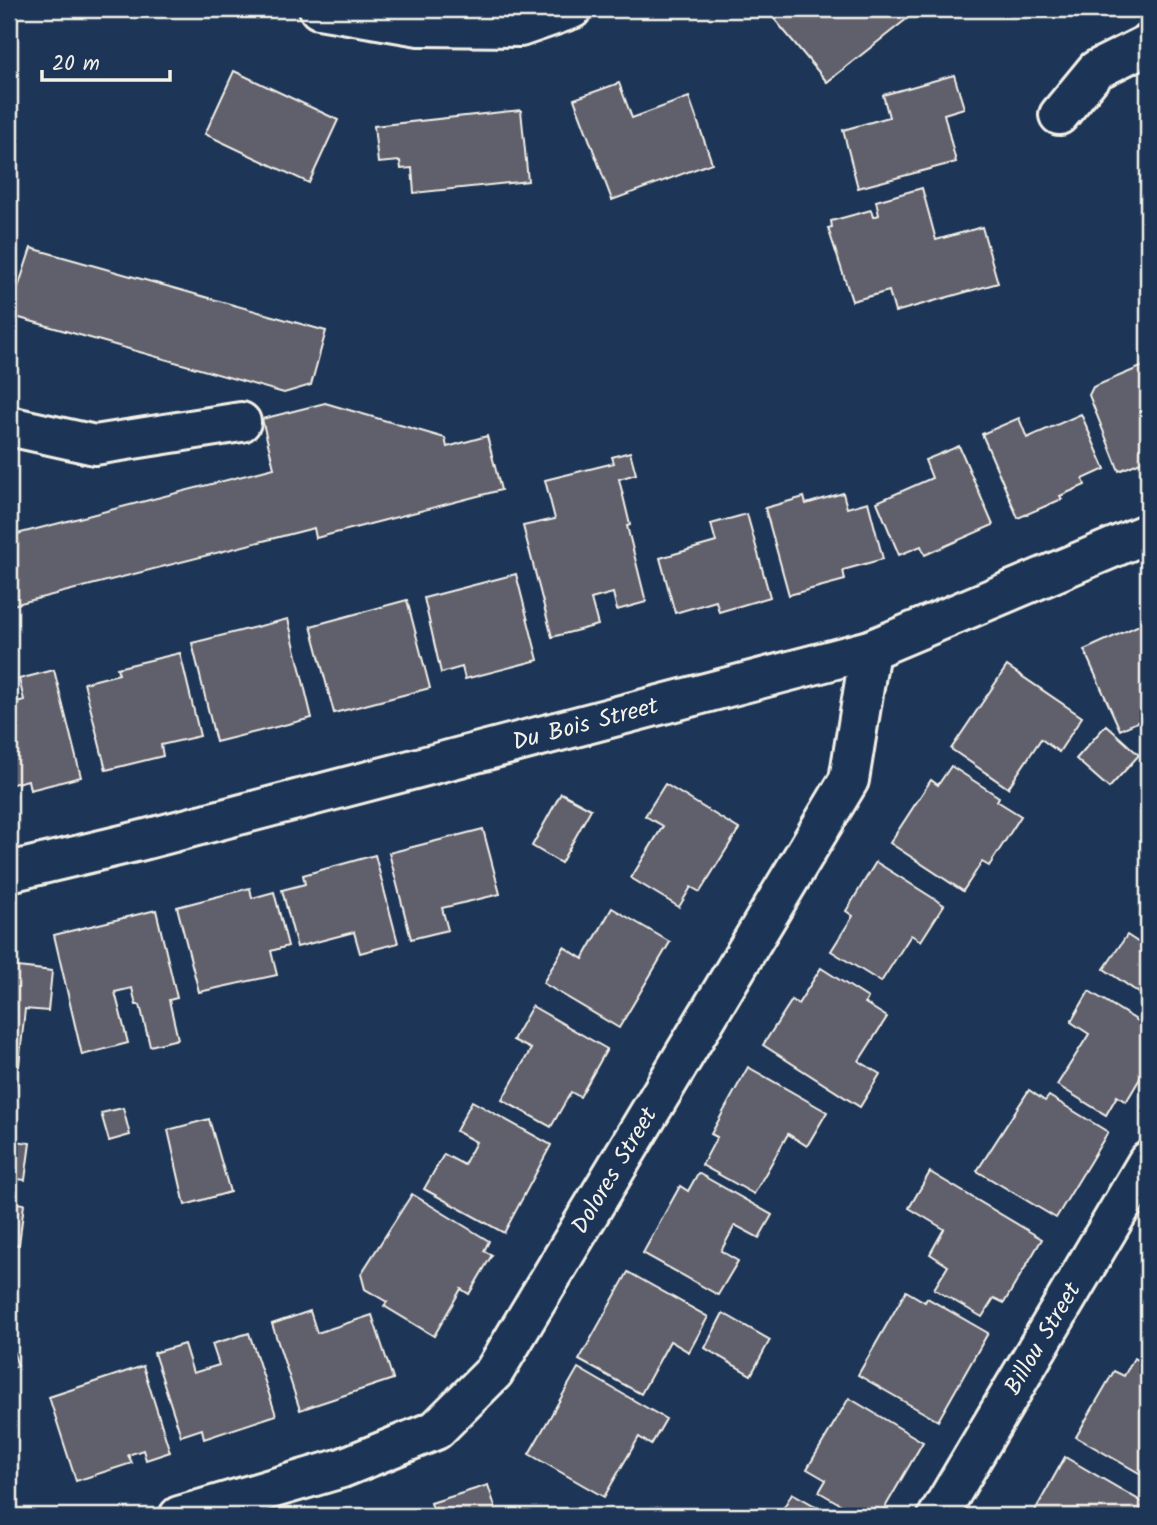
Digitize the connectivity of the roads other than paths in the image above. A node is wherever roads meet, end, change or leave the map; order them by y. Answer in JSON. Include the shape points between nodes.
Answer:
{"nodes":[{"id":1,"x":318,"y":9,"type":"edge"},
{"id":2,"x":572,"y":9,"type":"edge"},
{"id":3,"x":1148,"y":44,"type":"edge"},
{"id":4,"x":1059,"y":115,"type":"dead end"},
{"id":5,"x":241,"y":422,"type":"dead end"},
{"id":6,"x":9,"y":426,"type":"edge"},
{"id":7,"x":1148,"y":533,"type":"edge"},
{"id":8,"x":870,"y":650,"type":"junction"},
{"id":9,"x":9,"y":872,"type":"edge"},
{"id":10,"x":1148,"y":1161,"type":"edge"},
{"id":11,"x":179,"y":1516,"type":"edge"},
{"id":12,"x":937,"y":1516,"type":"edge"}],
"edges":[{"from":1,"to":2,"type":"street","via":[[419,26],[520,27]]},
{"from":3,"to":4,"type":"street","via":[[1096,70]]},
{"from":5,"to":6,"type":"street","via":[[95,445]]},
{"from":7,"to":8,"type":"street","name":"Du Bois Street"},
{"from":8,"to":9,"type":"street","name":"Du Bois Street"},
{"from":8,"to":11,"type":"street","name":"Dolores Street","via":[[849,780],[494,1372],[436,1430],[342,1468]]},
{"from":10,"to":12,"type":"street","name":"Billou Street"}]}
